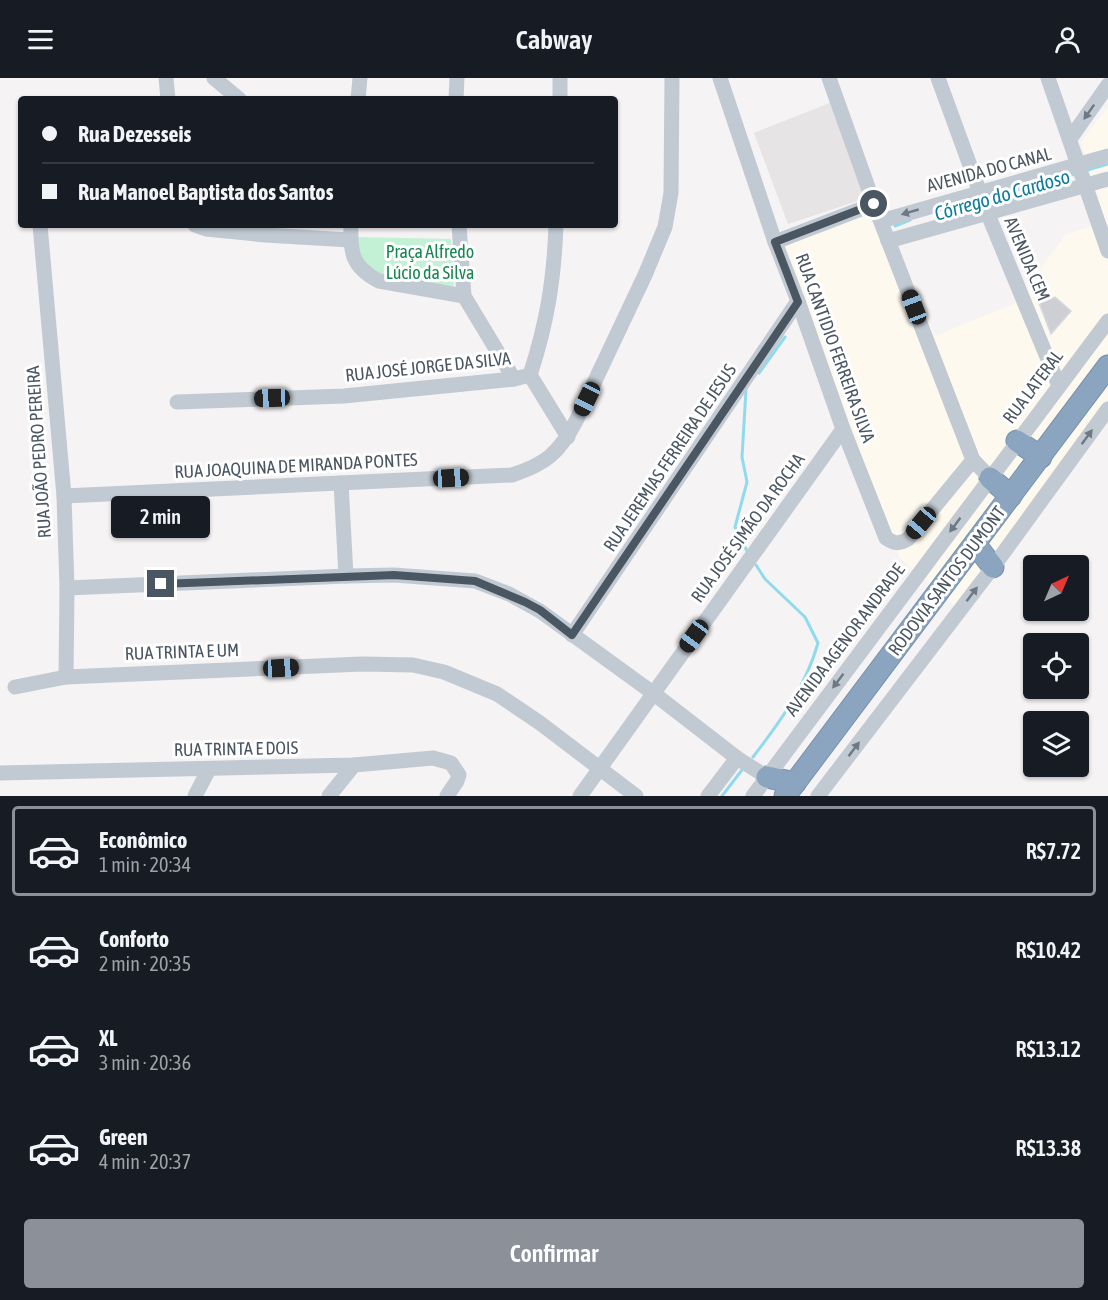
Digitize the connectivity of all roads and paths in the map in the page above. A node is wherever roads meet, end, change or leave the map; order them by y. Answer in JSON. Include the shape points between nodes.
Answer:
{"nodes":[{"id":1,"x":166,"y":78,"type":"edge"},
{"id":2,"x":214,"y":78,"type":"edge"},
{"id":3,"x":360,"y":78,"type":"edge"},
{"id":4,"x":457,"y":78,"type":"edge"},
{"id":5,"x":560,"y":78,"type":"edge"},
{"id":6,"x":659,"y":78,"type":"edge"},
{"id":7,"x":672,"y":78,"type":"edge"},
{"id":8,"x":720,"y":78,"type":"edge"},
{"id":9,"x":829,"y":78,"type":"edge"},
{"id":10,"x":938,"y":78,"type":"edge"},
{"id":11,"x":1048,"y":78,"type":"edge"},
{"id":12,"x":1108,"y":85,"type":"edge"},
{"id":13,"x":168,"y":96,"type":"edge"},
{"id":14,"x":235,"y":96,"type":"edge"},
{"id":15,"x":358,"y":96,"type":"edge"},
{"id":16,"x":456,"y":96,"type":"edge"},
{"id":17,"x":560,"y":96,"type":"edge"},
{"id":18,"x":1070,"y":140,"type":"junction"},
{"id":19,"x":1108,"y":156,"type":"edge"},
{"id":20,"x":1078,"y":166,"type":"junction"},
{"id":21,"x":1108,"y":179,"type":"edge"},
{"id":22,"x":1084,"y":185,"type":"junction"},
{"id":23,"x":979,"y":191,"type":"junction"},
{"id":24,"x":874,"y":204,"type":"junction"},
{"id":25,"x":987,"y":212,"type":"junction"},
{"id":26,"x":881,"y":220,"type":"junction"},
{"id":27,"x":40,"y":228,"type":"edge"},
{"id":28,"x":203,"y":228,"type":"edge"},
{"id":29,"x":459,"y":228,"type":"edge"},
{"id":30,"x":556,"y":228,"type":"edge"},
{"id":31,"x":350,"y":233,"type":"edge"},
{"id":32,"x":888,"y":241,"type":"junction"},
{"id":33,"x":775,"y":242,"type":"junction"},
{"id":34,"x":1108,"y":251,"type":"edge"},
{"id":35,"x":464,"y":296,"type":"junction"},
{"id":36,"x":798,"y":302,"type":"junction"},
{"id":37,"x":1108,"y":321,"type":"edge"},
{"id":38,"x":1108,"y":366,"type":"edge"},
{"id":39,"x":530,"y":375,"type":"junction"},
{"id":40,"x":514,"y":379,"type":"junction"},
{"id":41,"x":1059,"y":386,"type":"junction"},
{"id":42,"x":177,"y":402,"type":"dead end"},
{"id":43,"x":1108,"y":409,"type":"edge"},
{"id":44,"x":843,"y":429,"type":"junction"},
{"id":45,"x":568,"y":437,"type":"junction"},
{"id":46,"x":1017,"y":441,"type":"junction"},
{"id":47,"x":1041,"y":457,"type":"junction"},
{"id":48,"x":973,"y":460,"type":"junction"},
{"id":49,"x":990,"y":478,"type":"junction"},
{"id":50,"x":342,"y":483,"type":"junction"},
{"id":51,"x":64,"y":496,"type":"junction"},
{"id":52,"x":1011,"y":496,"type":"junction"},
{"id":53,"x":975,"y":544,"type":"junction"},
{"id":54,"x":993,"y":567,"type":"junction"},
{"id":55,"x":346,"y":576,"type":"junction"},
{"id":56,"x":68,"y":588,"type":"junction"},
{"id":57,"x":572,"y":635,"type":"junction"},
{"id":58,"x":66,"y":677,"type":"junction"},
{"id":59,"x":15,"y":687,"type":"dead end"},
{"id":60,"x":653,"y":693,"type":"junction"},
{"id":61,"x":737,"y":758,"type":"junction"},
{"id":62,"x":354,"y":765,"type":"junction"},
{"id":63,"x":600,"y":768,"type":"junction"},
{"id":64,"x":209,"y":769,"type":"junction"},
{"id":65,"x":0,"y":773,"type":"edge"},
{"id":66,"x":767,"y":777,"type":"junction"},
{"id":67,"x":790,"y":789,"type":"edge"},
{"id":68,"x":195,"y":796,"type":"edge"},
{"id":69,"x":329,"y":796,"type":"edge"},
{"id":70,"x":447,"y":796,"type":"edge"},
{"id":71,"x":580,"y":796,"type":"edge"},
{"id":72,"x":636,"y":796,"type":"edge"},
{"id":73,"x":708,"y":796,"type":"edge"},
{"id":74,"x":753,"y":796,"type":"edge"},
{"id":75,"x":818,"y":796,"type":"edge"}],
"edges":[{"from":1,"to":13,"type":"street"},
{"from":2,"to":14,"type":"street"},
{"from":3,"to":15,"type":"street"},
{"from":4,"to":16,"type":"street"},
{"from":5,"to":17,"type":"street"},
{"from":6,"to":7,"type":"street"},
{"from":7,"to":45,"type":"street","name":"RUA JOAQUINA DE MIRANDA PONTES","via":[[671,193],[665,227]]},
{"from":8,"to":33,"type":"street","name":"RUA CANTIDIO FERREIRA SILVA"},
{"from":9,"to":24,"type":"street"},
{"from":10,"to":23,"type":"street","name":"AVENIDA CEM"},
{"from":11,"to":18,"type":"street"},
{"from":12,"to":18,"type":"street","one_way":true},
{"from":18,"to":20,"type":"street"},
{"from":19,"to":20,"type":"street","name":"AVENIDA DO CANAL"},
{"from":20,"to":22,"type":"street"},
{"from":20,"to":23,"type":"street","name":"AVENIDA DO CANAL"},
{"from":21,"to":22,"type":"street"},
{"from":22,"to":25,"type":"street"},
{"from":22,"to":34,"type":"street"},
{"from":23,"to":25,"type":"street","name":"AVENIDA CEM"},
{"from":23,"to":26,"type":"street","name":"AVENIDA DO CANAL","one_way":true},
{"from":24,"to":26,"type":"street"},
{"from":24,"to":33,"type":"street"},
{"from":25,"to":32,"type":"street"},
{"from":25,"to":41,"type":"street","name":"AVENIDA CEM"},
{"from":26,"to":32,"type":"street"},
{"from":27,"to":51,"type":"street","name":"RUA JOÃO PEDRO PEREIRA"},
{"from":28,"to":31,"type":"street","via":[[266,235]]},
{"from":29,"to":35,"type":"street"},
{"from":30,"to":39,"type":"street","name":"RUA JOSÉ JORGE DA SILVA","via":[[548,310]]},
{"from":31,"to":35,"type":"street","via":[[351,252],[367,275],[379,281]]},
{"from":32,"to":48,"type":"street"},
{"from":33,"to":36,"type":"street","name":"RUA CANTIDIO FERREIRA SILVA"},
{"from":35,"to":40,"type":"street"},
{"from":36,"to":44,"type":"street","name":"RUA CANTIDIO FERREIRA SILVA"},
{"from":36,"to":57,"type":"street","name":"RUA JEREMIAS FERREIRA DE JESUS"},
{"from":37,"to":41,"type":"street","name":"RUA LATERAL"},
{"from":38,"to":47,"type":"highway","name":"RODOVIA SANTOS DUMONT"},
{"from":39,"to":40,"type":"street","name":"RUA JOSÉ JORGE DA SILVA"},
{"from":39,"to":45,"type":"street"},
{"from":40,"to":42,"type":"street","name":"RUA JOSÉ JORGE DA SILVA","via":[[344,396]]},
{"from":41,"to":46,"type":"street","name":"RUA LATERAL"},
{"from":54,"to":43,"type":"street","one_way":true},
{"from":44,"to":48,"type":"street","name":"RUA CANTIDIO FERREIRA SILVA","via":[[886,538],[894,543],[908,539]]},
{"from":44,"to":60,"type":"street","name":"RUA JOSÉ SIMÃO DA ROCHA"},
{"from":45,"to":50,"type":"street","name":"RUA JOAQUINA DE MIRANDA PONTES","via":[[547,460],[512,475]]},
{"from":46,"to":47,"type":"highway"},
{"from":46,"to":49,"type":"street","name":"RUA LATERAL"},
{"from":47,"to":52,"type":"highway","name":"RODOVIA SANTOS DUMONT"},
{"from":48,"to":49,"type":"street"},
{"from":49,"to":52,"type":"highway"},
{"from":49,"to":66,"type":"street","name":"AVENIDA AGENOR ANDRADE","one_way":true},
{"from":50,"to":51,"type":"street","name":"RUA JOAQUINA DE MIRANDA PONTES"},
{"from":50,"to":55,"type":"street"},
{"from":51,"to":56,"type":"street","name":"RUA JOÃO PEDRO PEREIRA"},
{"from":52,"to":53,"type":"highway","name":"RODOVIA SANTOS DUMONT"},
{"from":53,"to":54,"type":"highway"},
{"from":53,"to":67,"type":"highway","name":"RODOVIA SANTOS DUMONT"},
{"from":75,"to":54,"type":"street","one_way":true},
{"from":55,"to":56,"type":"street"},
{"from":55,"to":57,"type":"street","via":[[475,581],[540,610]]},
{"from":56,"to":58,"type":"street","name":"RUA JOÃO PEDRO PEREIRA"},
{"from":57,"to":60,"type":"street"},
{"from":58,"to":59,"type":"street","name":"RUA TRINTA E UM"},
{"from":58,"to":63,"type":"street","name":"RUA TRINTA E UM","via":[[413,665],[444,672],[497,694]]},
{"from":60,"to":61,"type":"street"},
{"from":60,"to":63,"type":"street","name":"RUA JOSÉ SIMÃO DA ROCHA"},
{"from":61,"to":66,"type":"street"},
{"from":61,"to":73,"type":"street"},
{"from":62,"to":64,"type":"street","name":"RUA TRINTA E DOIS"},
{"from":62,"to":69,"type":"street"},
{"from":62,"to":70,"type":"street","name":"RUA TRINTA E DOIS","via":[[433,758],[451,763],[459,775]]},
{"from":63,"to":71,"type":"street","name":"RUA JOSÉ SIMÃO DA ROCHA"},
{"from":63,"to":72,"type":"street","name":"RUA TRINTA E UM"},
{"from":64,"to":65,"type":"street","name":"RUA TRINTA E DOIS"},
{"from":64,"to":68,"type":"street"},
{"from":66,"to":67,"type":"highway"},
{"from":66,"to":74,"type":"street","name":"AVENIDA AGENOR ANDRADE"}]}
